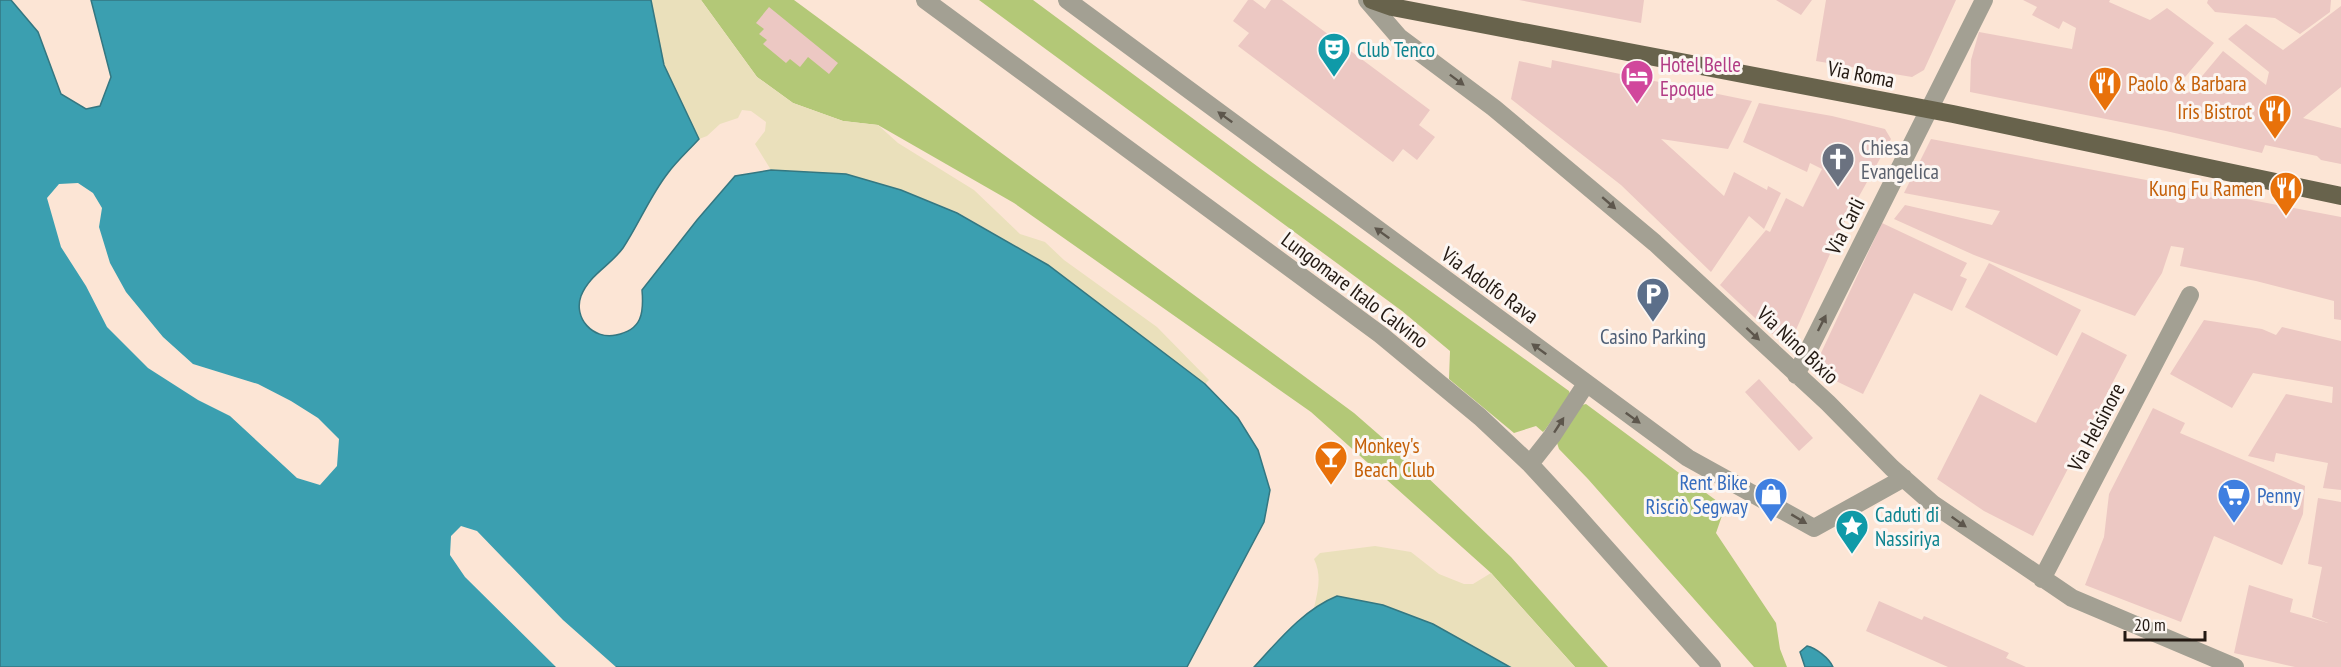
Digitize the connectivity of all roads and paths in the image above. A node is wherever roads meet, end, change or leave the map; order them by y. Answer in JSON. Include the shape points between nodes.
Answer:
{"nodes":[{"id":1,"x":925,"y":0,"type":"edge"},
{"id":2,"x":1066,"y":0,"type":"edge"},
{"id":3,"x":1367,"y":0,"type":"edge"},
{"id":4,"x":1372,"y":0,"type":"edge"},
{"id":5,"x":1984,"y":0,"type":"edge"},
{"id":6,"x":1929,"y":110,"type":"junction"},
{"id":7,"x":2341,"y":196,"type":"edge"},
{"id":8,"x":2190,"y":295,"type":"dead end"},
{"id":9,"x":1796,"y":375,"type":"junction"},
{"id":10,"x":1586,"y":384,"type":"junction"},
{"id":11,"x":1530,"y":464,"type":"junction"},
{"id":12,"x":1904,"y":478,"type":"junction"},
{"id":13,"x":2042,"y":579,"type":"junction"},
{"id":14,"x":1712,"y":667,"type":"edge"},
{"id":15,"x":2235,"y":667,"type":"edge"}],
"edges":[{"from":1,"to":11,"type":"street","name":"Lungomare Italo Calvino","via":[[1381,335]]},
{"from":10,"to":2,"type":"street","name":"Via Adolfo Rava","one_way":true},
{"from":3,"to":9,"type":"street","name":"Via Nino Bixio","one_way":true,"via":[[1399,37],[1494,108],[1655,243]]},
{"from":4,"to":6,"type":"main road","name":"Via Roma"},
{"from":5,"to":6,"type":"street","name":"Via Carli"},
{"from":6,"to":7,"type":"main road","name":"Via Roma"},
{"from":9,"to":6,"type":"street","name":"Via Carli","one_way":true},
{"from":8,"to":13,"type":"street","name":"Via Helsinore"},
{"from":9,"to":12,"type":"street","name":"Via Nino Bixio"},
{"from":11,"to":10,"type":"street","one_way":true},
{"from":10,"to":12,"type":"street","name":"Via Adolfo Rava","one_way":true,"via":[[1688,458],[1814,528]]},
{"from":11,"to":14,"type":"street","name":"Lungomare Italo Calvino"},
{"from":12,"to":13,"type":"street","name":"Via Nino Bixio","one_way":true,"via":[[1933,504]]},
{"from":13,"to":15,"type":"street","name":"Via Nino Bixio","via":[[2111,616]]}]}
